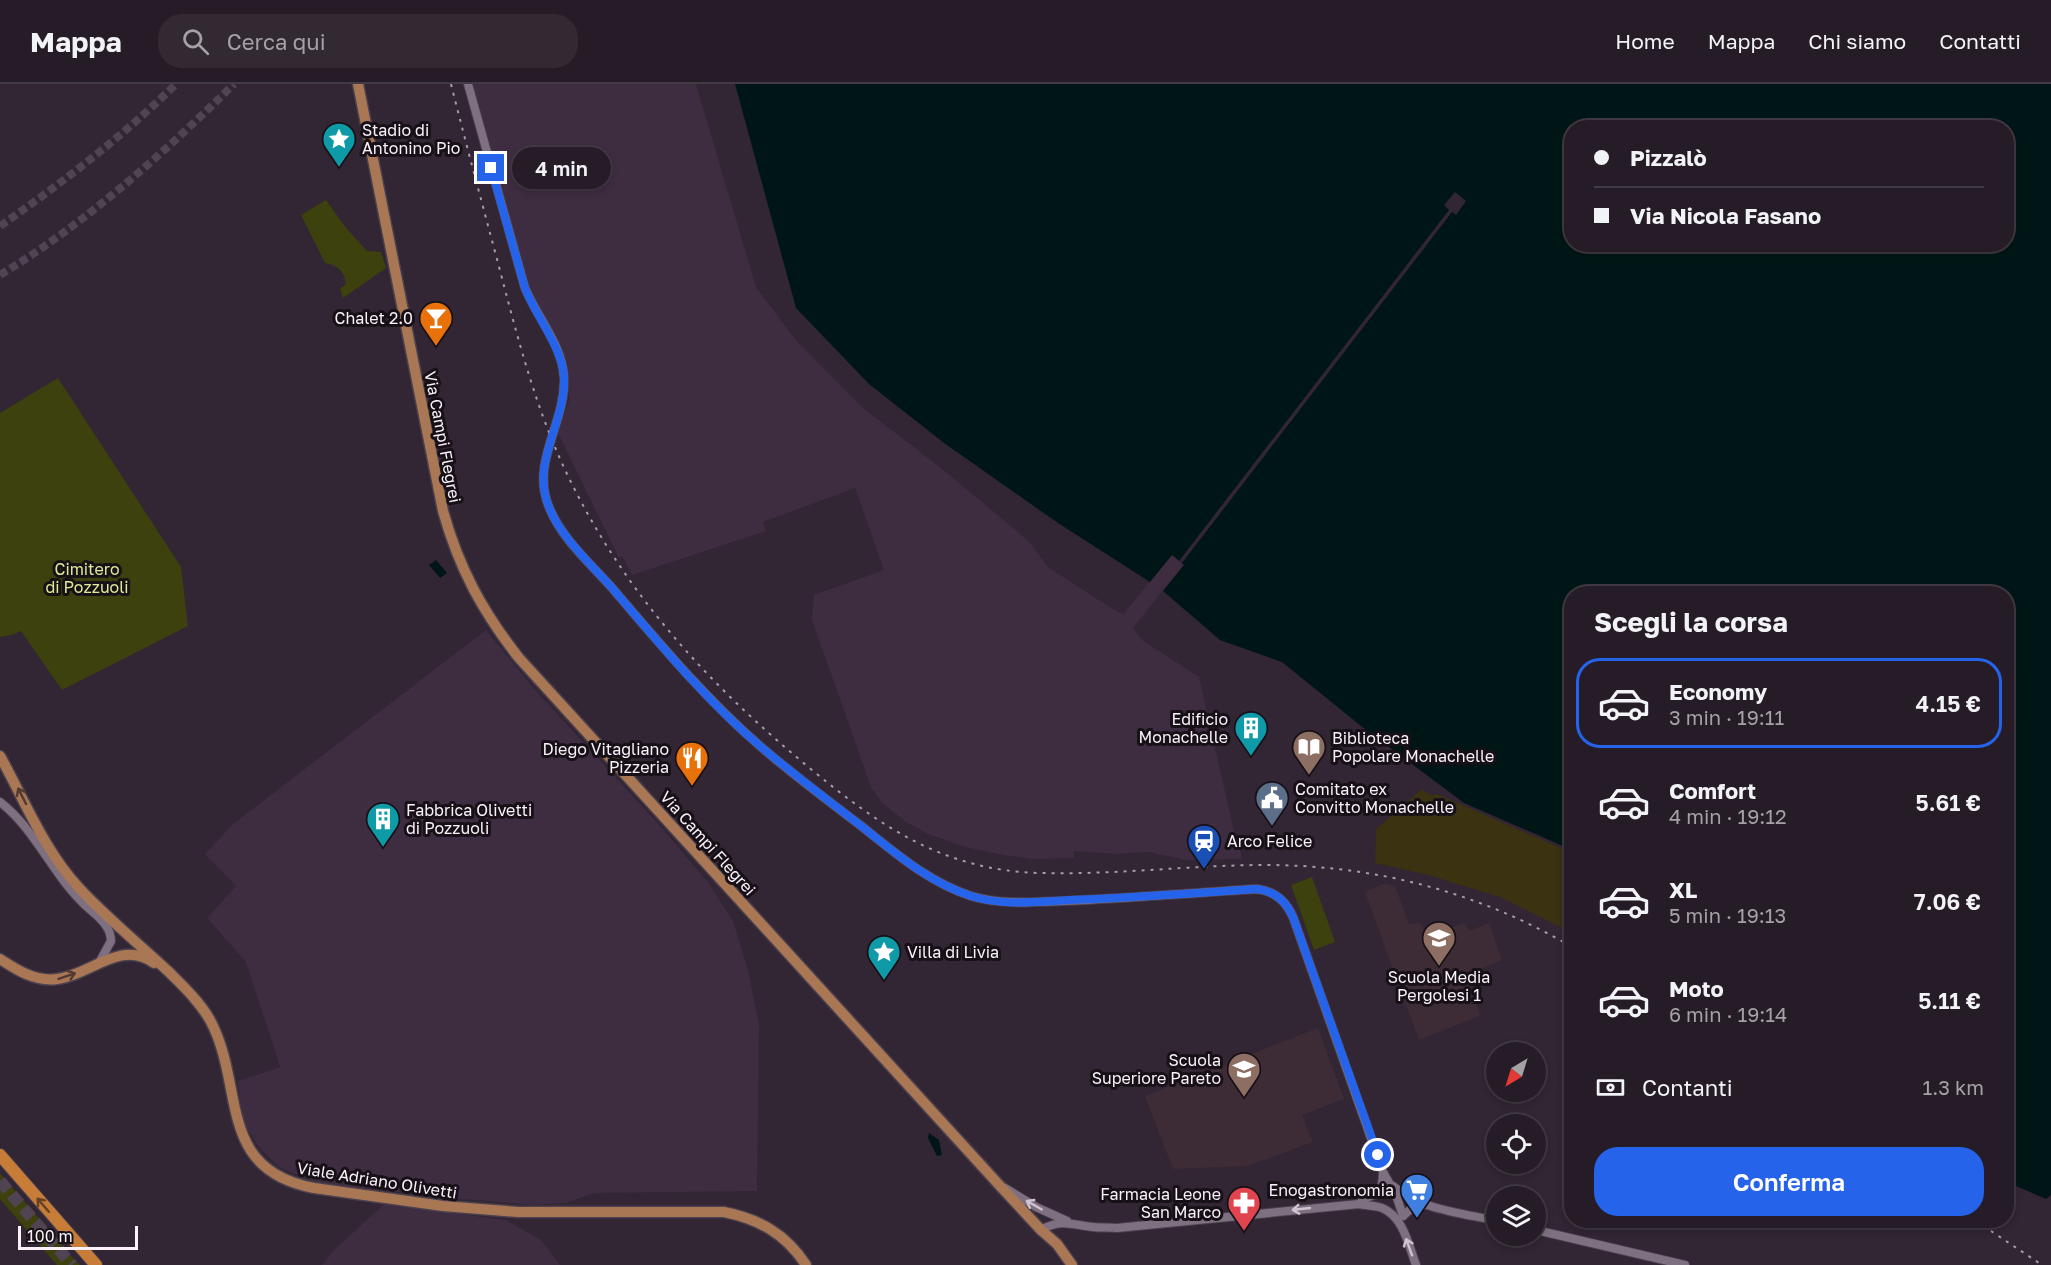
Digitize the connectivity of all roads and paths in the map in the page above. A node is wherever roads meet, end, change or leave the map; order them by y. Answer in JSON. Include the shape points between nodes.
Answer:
{"nodes":[{"id":1,"x":358,"y":84,"type":"edge"},
{"id":2,"x":468,"y":84,"type":"edge"},
{"id":3,"x":0,"y":756,"type":"edge"},
{"id":4,"x":0,"y":802,"type":"edge"},
{"id":5,"x":42,"y":837,"type":"junction"},
{"id":6,"x":55,"y":872,"type":"junction"},
{"id":7,"x":127,"y":934,"type":"junction"},
{"id":8,"x":121,"y":955,"type":"junction"},
{"id":9,"x":0,"y":959,"type":"edge"},
{"id":10,"x":99,"y":963,"type":"junction"},
{"id":11,"x":167,"y":971,"type":"junction"},
{"id":12,"x":0,"y":1155,"type":"edge"},
{"id":13,"x":1383,"y":1172,"type":"junction"},
{"id":14,"x":1001,"y":1186,"type":"junction"},
{"id":15,"x":1404,"y":1196,"type":"junction"},
{"id":16,"x":1370,"y":1198,"type":"junction"},
{"id":17,"x":1359,"y":1204,"type":"junction"},
{"id":18,"x":1425,"y":1205,"type":"junction"},
{"id":19,"x":1403,"y":1216,"type":"junction"},
{"id":20,"x":1486,"y":1219,"type":"edge"},
{"id":21,"x":1068,"y":1222,"type":"junction"},
{"id":22,"x":1403,"y":1228,"type":"junction"},
{"id":23,"x":1041,"y":1230,"type":"junction"},
{"id":24,"x":1546,"y":1232,"type":"edge"},
{"id":25,"x":96,"y":1265,"type":"edge"},
{"id":26,"x":806,"y":1265,"type":"edge"},
{"id":27,"x":1063,"y":1265,"type":"edge"},
{"id":28,"x":1072,"y":1265,"type":"edge"},
{"id":29,"x":1416,"y":1265,"type":"edge"},
{"id":30,"x":1685,"y":1265,"type":"edge"}],
"edges":[{"from":1,"to":14,"type":"main road","name":"Via Campi Flegrei","via":[[443,511],[458,557],[489,618],[519,658]]},
{"from":2,"to":13,"type":"street","via":[[525,288],[561,360],[562,408],[546,452],[544,491],[555,519],[576,546],[689,677],[759,746],[917,869],[947,886],[972,896],[1014,903],[1257,889],[1280,898],[1293,917]]},
{"from":5,"to":3,"type":"main road","name":"Viale Adriano Olivetti","one_way":true},
{"from":4,"to":6,"type":"street","via":[[26,826]]},
{"from":5,"to":6,"type":"street"},
{"from":5,"to":7,"type":"main road","name":"Viale Adriano Olivetti","via":[[74,882]]},
{"from":6,"to":10,"type":"street","via":[[110,932],[111,941]]},
{"from":7,"to":8,"type":"main road","via":[[127,946]]},
{"from":7,"to":11,"type":"main road","name":"Viale Adriano Olivetti"},
{"from":8,"to":10,"type":"main road"},
{"from":8,"to":11,"type":"main road","via":[[143,957]]},
{"from":9,"to":10,"type":"main road","one_way":true,"via":[[34,977],[49,979]]},
{"from":11,"to":26,"type":"main road","name":"Viale Adriano Olivetti","via":[[201,1005],[218,1039],[246,1144],[264,1166],[288,1182],[497,1211],[724,1212],[752,1219],[772,1230]]},
{"from":25,"to":12,"type":"highway","one_way":true},
{"from":13,"to":15,"type":"street"},
{"from":13,"to":16,"type":"street","via":[[1383,1186]]},
{"from":21,"to":14,"type":"street","one_way":true},
{"from":14,"to":23,"type":"main road","name":"Via Campi Flegrei"},
{"from":15,"to":16,"type":"street"},
{"from":15,"to":18,"type":"street"},
{"from":15,"to":19,"type":"street"},
{"from":15,"to":19,"type":"street"},
{"from":16,"to":17,"type":"street"},
{"from":17,"to":21,"type":"street","one_way":true,"via":[[1118,1228]]},
{"from":17,"to":22,"type":"street","via":[[1387,1210]]},
{"from":18,"to":19,"type":"street"},
{"from":18,"to":20,"type":"street"},
{"from":19,"to":22,"type":"street"},
{"from":21,"to":23,"type":"street"},
{"from":29,"to":22,"type":"street","one_way":true},
{"from":23,"to":27,"type":"main road"},
{"from":23,"to":28,"type":"main road"},
{"from":24,"to":30,"type":"street"}]}
